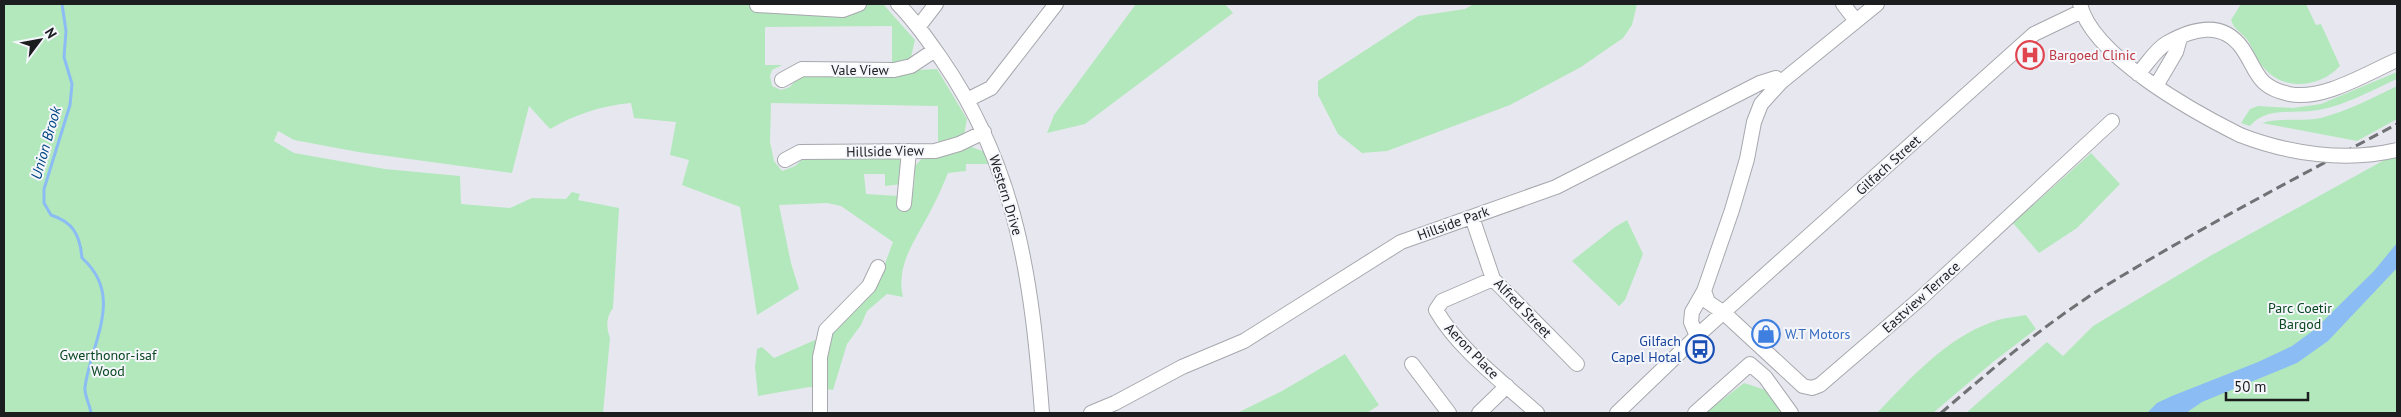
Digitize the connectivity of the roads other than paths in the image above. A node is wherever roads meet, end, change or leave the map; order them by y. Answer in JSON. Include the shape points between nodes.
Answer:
{"nodes":[{"id":1,"x":859,"y":4,"type":"edge"},
{"id":2,"x":898,"y":4,"type":"edge"},
{"id":3,"x":936,"y":4,"type":"edge"},
{"id":4,"x":1056,"y":4,"type":"edge"},
{"id":5,"x":1843,"y":4,"type":"edge"},
{"id":6,"x":1877,"y":4,"type":"edge"},
{"id":7,"x":757,"y":5,"type":"dead end"},
{"id":8,"x":2081,"y":7,"type":"edge"},
{"id":9,"x":1856,"y":21,"type":"junction"},
{"id":10,"x":919,"y":26,"type":"junction"},
{"id":11,"x":2180,"y":38,"type":"junction"},
{"id":12,"x":935,"y":50,"type":"junction"},
{"id":13,"x":2397,"y":60,"type":"edge"},
{"id":14,"x":2138,"y":74,"type":"junction"},
{"id":15,"x":782,"y":80,"type":"dead end"},
{"id":16,"x":1781,"y":82,"type":"junction"},
{"id":17,"x":2156,"y":86,"type":"junction"},
{"id":18,"x":967,"y":100,"type":"junction"},
{"id":19,"x":2112,"y":121,"type":"dead end"},
{"id":20,"x":984,"y":132,"type":"junction"},
{"id":21,"x":2397,"y":150,"type":"edge"},
{"id":22,"x":909,"y":151,"type":"junction"},
{"id":23,"x":785,"y":160,"type":"dead end"},
{"id":24,"x":904,"y":204,"type":"dead end"},
{"id":25,"x":1472,"y":217,"type":"junction"},
{"id":26,"x":878,"y":267,"type":"dead end"},
{"id":27,"x":1493,"y":279,"type":"junction"},
{"id":28,"x":1704,"y":291,"type":"junction"},
{"id":29,"x":1724,"y":313,"type":"junction"},
{"id":30,"x":1697,"y":336,"type":"junction"},
{"id":31,"x":1412,"y":364,"type":"dead end"},
{"id":32,"x":1576,"y":364,"type":"dead end"},
{"id":33,"x":1507,"y":386,"type":"junction"},
{"id":34,"x":820,"y":413,"type":"edge"},
{"id":35,"x":1042,"y":413,"type":"edge"},
{"id":36,"x":1091,"y":413,"type":"edge"},
{"id":37,"x":1449,"y":413,"type":"edge"},
{"id":38,"x":1479,"y":413,"type":"edge"},
{"id":39,"x":1537,"y":413,"type":"edge"},
{"id":40,"x":1617,"y":413,"type":"edge"},
{"id":41,"x":1695,"y":413,"type":"edge"},
{"id":42,"x":1791,"y":413,"type":"edge"}],
"edges":[{"from":1,"to":7,"type":"street","via":[[843,10]]},
{"from":2,"to":10,"type":"street","name":"Western Drive"},
{"from":3,"to":10,"type":"street"},
{"from":4,"to":18,"type":"street","via":[[991,88]]},
{"from":5,"to":9,"type":"street"},
{"from":6,"to":9,"type":"street"},
{"from":8,"to":14,"type":"street","via":[[2098,35]]},
{"from":8,"to":29,"type":"street","name":"Gilfach Street","via":[[2034,34]]},
{"from":9,"to":16,"type":"street"},
{"from":10,"to":12,"type":"street","name":"Western Drive"},
{"from":11,"to":13,"type":"street","via":[[2195,30],[2221,32],[2234,39],[2260,79],[2290,94],[2324,92]]},
{"from":11,"to":14,"type":"street","via":[[2166,43]]},
{"from":11,"to":17,"type":"street","via":[[2176,52]]},
{"from":12,"to":15,"type":"street","name":"Vale View","via":[[910,66],[894,70],[802,69]]},
{"from":12,"to":18,"type":"street","name":"Western Drive"},
{"from":14,"to":17,"type":"street"},
{"from":16,"to":25,"type":"street","name":"Hillside Park","via":[[1776,78],[1760,83],[1556,187]]},
{"from":16,"to":28,"type":"street","via":[[1761,104],[1754,122],[1732,210]]},
{"from":17,"to":21,"type":"street","bridge":true,"via":[[2204,116],[2269,146],[2343,155]]},
{"from":18,"to":20,"type":"street","name":"Western Drive"},
{"from":19,"to":29,"type":"street","name":"Eastview Terrace","via":[[1921,298],[1820,385],[1812,388],[1803,386]]},
{"from":20,"to":22,"type":"street","name":"Hillside View","via":[[936,151]]},
{"from":20,"to":35,"type":"street","name":"Western Drive","via":[[1010,201],[1027,272]]},
{"from":22,"to":23,"type":"street","name":"Hillside View","via":[[800,152]]},
{"from":22,"to":24,"type":"street"},
{"from":25,"to":27,"type":"street","name":"Alfred Street"},
{"from":25,"to":36,"type":"street","name":"Hillside Park","via":[[1389,249],[1244,341],[1182,367]]},
{"from":26,"to":34,"type":"street","via":[[869,286],[826,330],[820,357]]},
{"from":27,"to":32,"type":"street","name":"Alfred Street"},
{"from":27,"to":33,"type":"street","name":"Aeron Place","via":[[1442,302],[1436,310],[1443,322]]},
{"from":28,"to":29,"type":"street","name":"Eastview Terrace","via":[[1708,302]]},
{"from":28,"to":30,"type":"street","via":[[1692,312],[1691,322]]},
{"from":29,"to":30,"type":"street","name":"Gilfach Street"},
{"from":30,"to":40,"type":"street","name":"Gilfach Street"},
{"from":31,"to":37,"type":"street"},
{"from":33,"to":38,"type":"street"},
{"from":33,"to":39,"type":"street","name":"Aeron Place"},
{"from":41,"to":42,"type":"street","via":[[1750,364],[1765,377]]}]}
